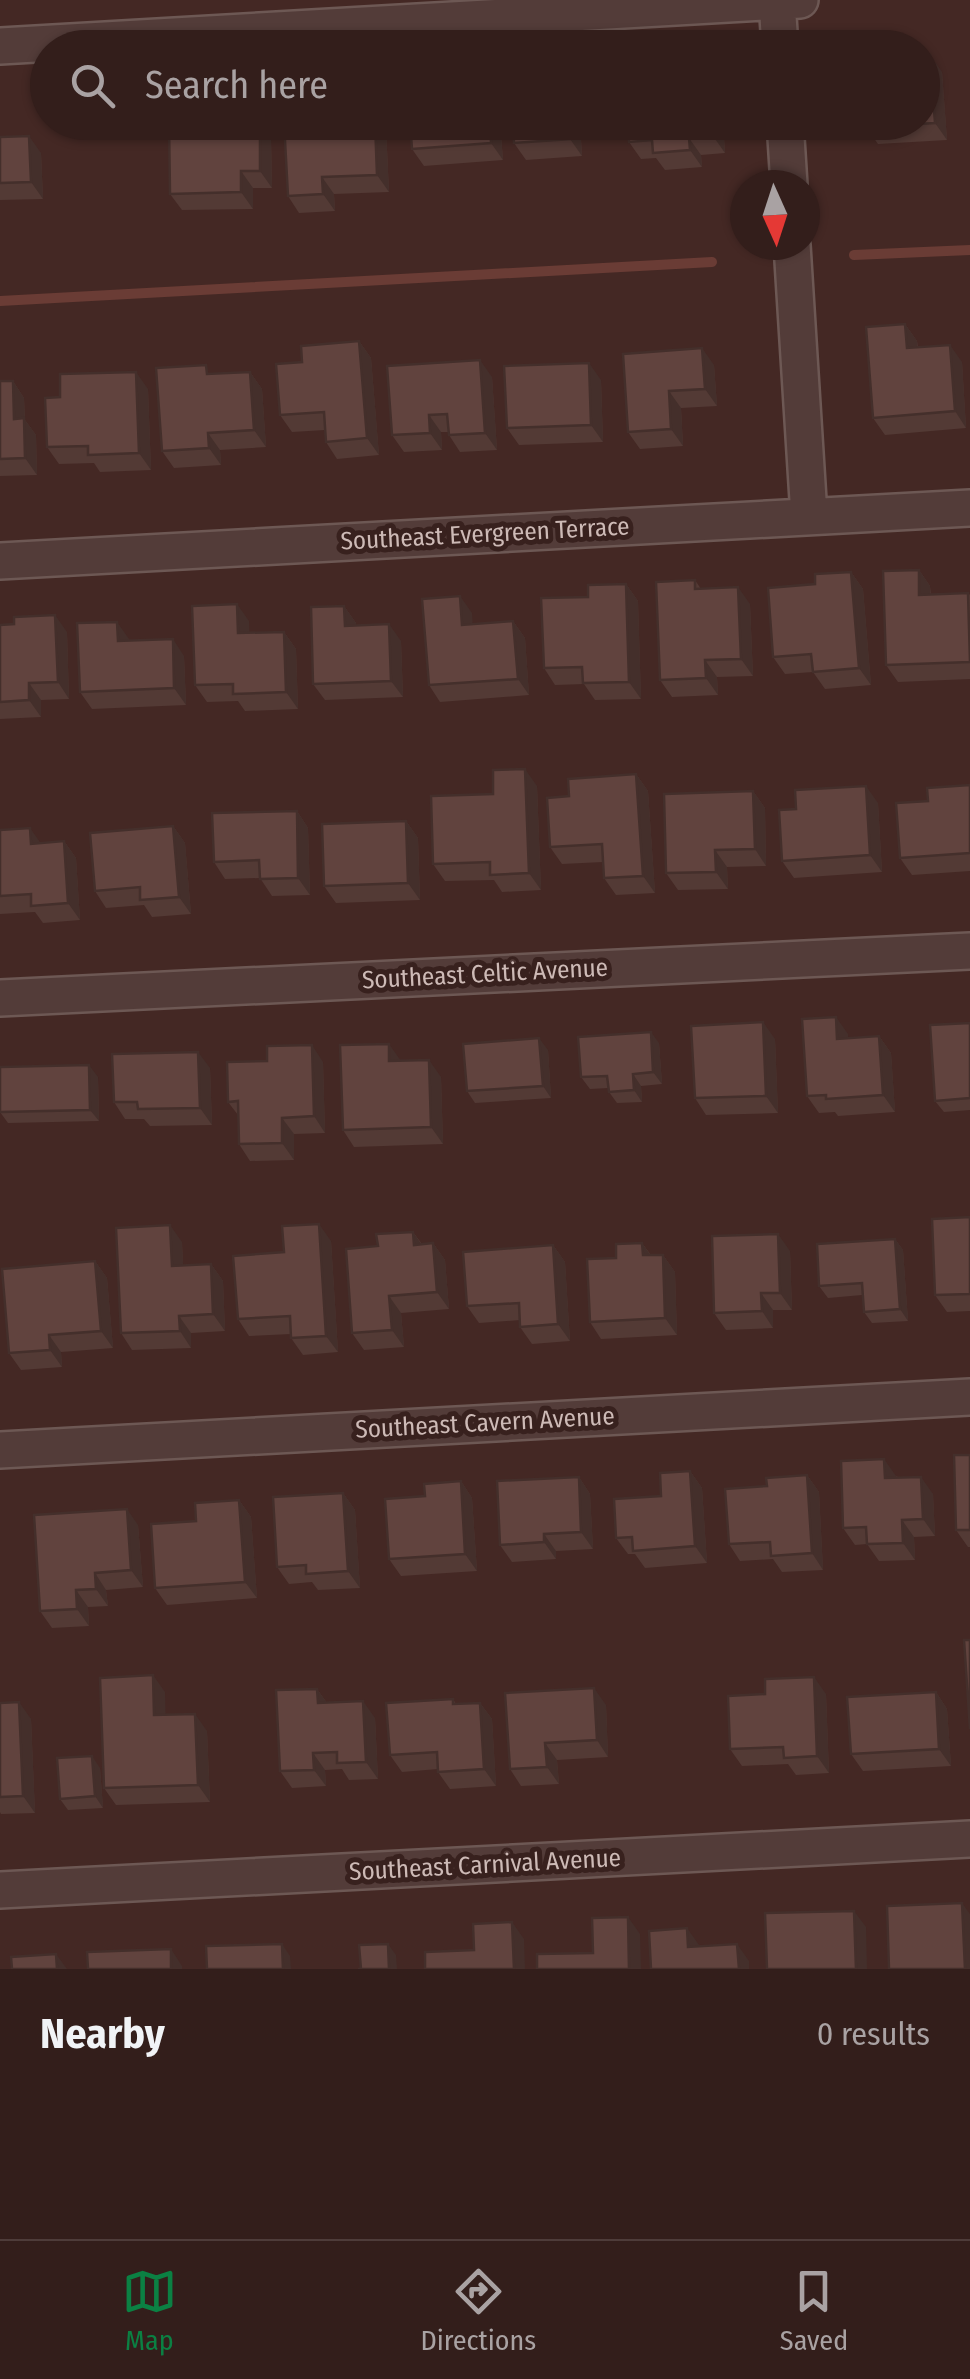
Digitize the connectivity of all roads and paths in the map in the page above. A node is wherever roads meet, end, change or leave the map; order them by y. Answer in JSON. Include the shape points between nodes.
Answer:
{"nodes":[{"id":1,"x":800,"y":0,"type":"edge"},
{"id":2,"x":777,"y":1,"type":"edge"},
{"id":3,"x":276,"y":30,"type":"edge"},
{"id":4,"x":779,"y":30,"type":"edge"},
{"id":5,"x":30,"y":44,"type":"edge"},
{"id":6,"x":0,"y":46,"type":"edge"},
{"id":7,"x":785,"y":140,"type":"edge"},
{"id":8,"x":787,"y":170,"type":"edge"},
{"id":9,"x":793,"y":260,"type":"edge"},
{"id":10,"x":970,"y":508,"type":"edge"},
{"id":11,"x":810,"y":516,"type":"junction"},
{"id":12,"x":0,"y":560,"type":"edge"},
{"id":13,"x":970,"y":951,"type":"edge"},
{"id":14,"x":0,"y":998,"type":"edge"},
{"id":15,"x":970,"y":1397,"type":"edge"},
{"id":16,"x":0,"y":1450,"type":"edge"},
{"id":17,"x":970,"y":1840,"type":"edge"},
{"id":18,"x":0,"y":1890,"type":"edge"}],
"edges":[{"from":1,"to":2,"type":"street"},
{"from":2,"to":3,"type":"street"},
{"from":2,"to":4,"type":"street"},
{"from":5,"to":6,"type":"street"},
{"from":7,"to":8,"type":"street"},
{"from":9,"to":11,"type":"street"},
{"from":10,"to":11,"type":"street","name":"Southeast Evergreen Terrace"},
{"from":11,"to":12,"type":"street","name":"Southeast Evergreen Terrace"},
{"from":13,"to":14,"type":"street","name":"Southeast Celtic Avenue"},
{"from":15,"to":16,"type":"street","name":"Southeast Cavern Avenue"},
{"from":17,"to":18,"type":"street","name":"Southeast Carnival Avenue"}]}
